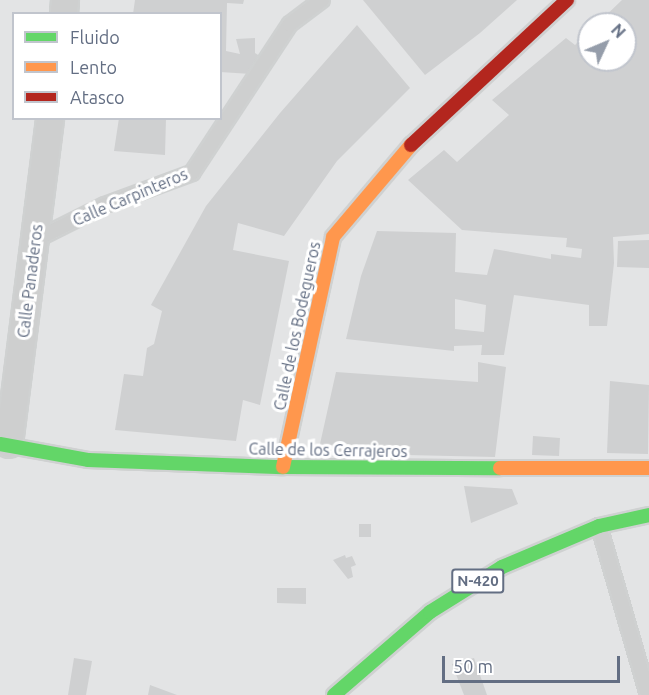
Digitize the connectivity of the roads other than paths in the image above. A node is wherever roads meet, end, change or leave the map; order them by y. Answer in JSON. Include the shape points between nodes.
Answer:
{"nodes":[{"id":1,"x":322,"y":0,"type":"edge"},
{"id":2,"x":567,"y":0,"type":"edge"},
{"id":3,"x":50,"y":120,"type":"edge"},
{"id":4,"x":35,"y":240,"type":"junction"},
{"id":5,"x":4,"y":444,"type":"edge"},
{"id":6,"x":283,"y":467,"type":"junction"},
{"id":7,"x":649,"y":468,"type":"edge"},
{"id":8,"x":649,"y":514,"type":"edge"},
{"id":9,"x":599,"y":526,"type":"junction"},
{"id":10,"x":334,"y":695,"type":"edge"},
{"id":11,"x":648,"y":695,"type":"edge"}],
"edges":[{"from":1,"to":4,"type":"lane","name":"Calle Carpinteros","via":[[290,24],[192,173],[105,205]]},
{"from":2,"to":6,"type":"main road","name":"Calle de los Bodegueros","via":[[413,142],[333,237]]},
{"from":3,"to":4,"type":"street","name":"Calle Panaderos"},
{"from":4,"to":5,"type":"street","name":"Calle Panaderos"},
{"from":5,"to":6,"type":"main road","name":"Calle de los Cerrajeros","via":[[88,460]]},
{"from":6,"to":7,"type":"main road","name":"Calle de los Cerrajeros"},
{"from":8,"to":9,"type":"main road","number":"N-420"},
{"from":9,"to":10,"type":"main road","number":"N-420","via":[[502,567],[430,612]]},
{"from":9,"to":11,"type":"lane"}]}
